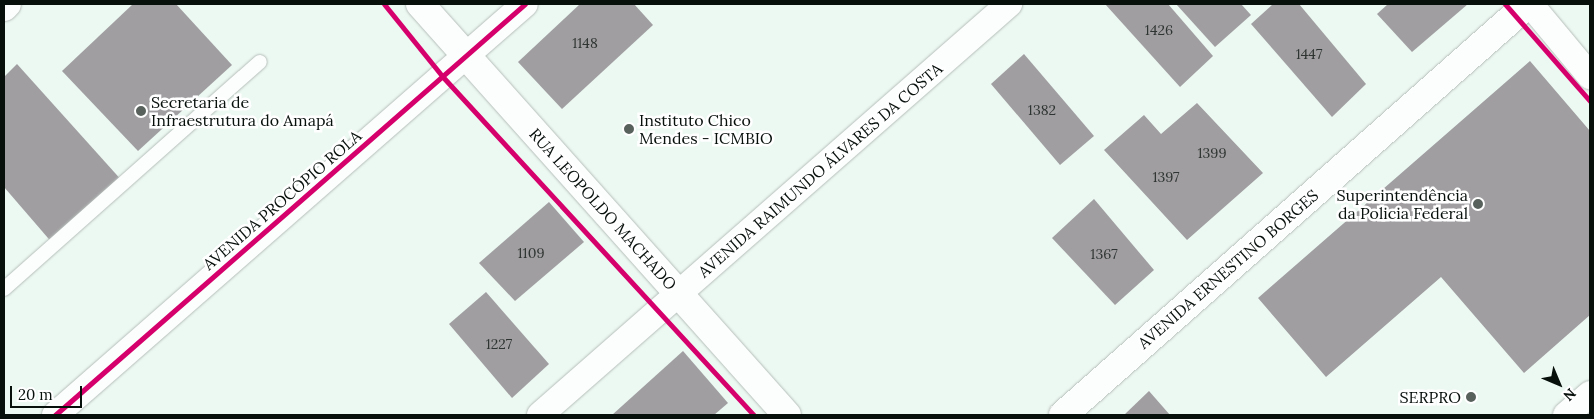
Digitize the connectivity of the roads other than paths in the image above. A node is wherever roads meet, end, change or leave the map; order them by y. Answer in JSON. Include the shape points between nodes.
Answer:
{"nodes":[{"id":1,"x":7,"y":4,"type":"edge"},
{"id":2,"x":420,"y":4,"type":"edge"},
{"id":3,"x":525,"y":4,"type":"edge"},
{"id":4,"x":1008,"y":4,"type":"edge"},
{"id":5,"x":1529,"y":4,"type":"edge"},
{"id":6,"x":4,"y":6,"type":"edge"},
{"id":7,"x":465,"y":56,"type":"junction"},
{"id":8,"x":260,"y":62,"type":"dead end"},
{"id":9,"x":1590,"y":76,"type":"edge"},
{"id":10,"x":4,"y":290,"type":"edge"},
{"id":11,"x":679,"y":294,"type":"junction"},
{"id":12,"x":1590,"y":394,"type":"edge"},
{"id":13,"x":56,"y":415,"type":"edge"},
{"id":14,"x":540,"y":415,"type":"edge"},
{"id":15,"x":786,"y":415,"type":"edge"},
{"id":16,"x":1063,"y":415,"type":"edge"},
{"id":17,"x":1566,"y":415,"type":"edge"}],
"edges":[{"from":1,"to":6,"type":"street"},
{"from":2,"to":7,"type":"street","name":"RUA LEOPOLDO MACHADO"},
{"from":3,"to":7,"type":"street","name":"AVENIDA PROCÓPIO ROLA"},
{"from":4,"to":11,"type":"street","name":"AVENIDA RAIMUNDO ÁLVARES DA COSTA"},
{"from":5,"to":9,"type":"street"},
{"from":5,"to":16,"type":"street","name":"AVENIDA ERNESTINO BORGES"},
{"from":7,"to":11,"type":"street","name":"RUA LEOPOLDO MACHADO"},
{"from":7,"to":13,"type":"street","name":"AVENIDA PROCÓPIO ROLA"},
{"from":8,"to":10,"type":"lane"},
{"from":11,"to":14,"type":"street","name":"AVENIDA RAIMUNDO ÁLVARES DA COSTA"},
{"from":11,"to":15,"type":"street","name":"RUA LEOPOLDO MACHADO"},
{"from":12,"to":17,"type":"street"}]}
